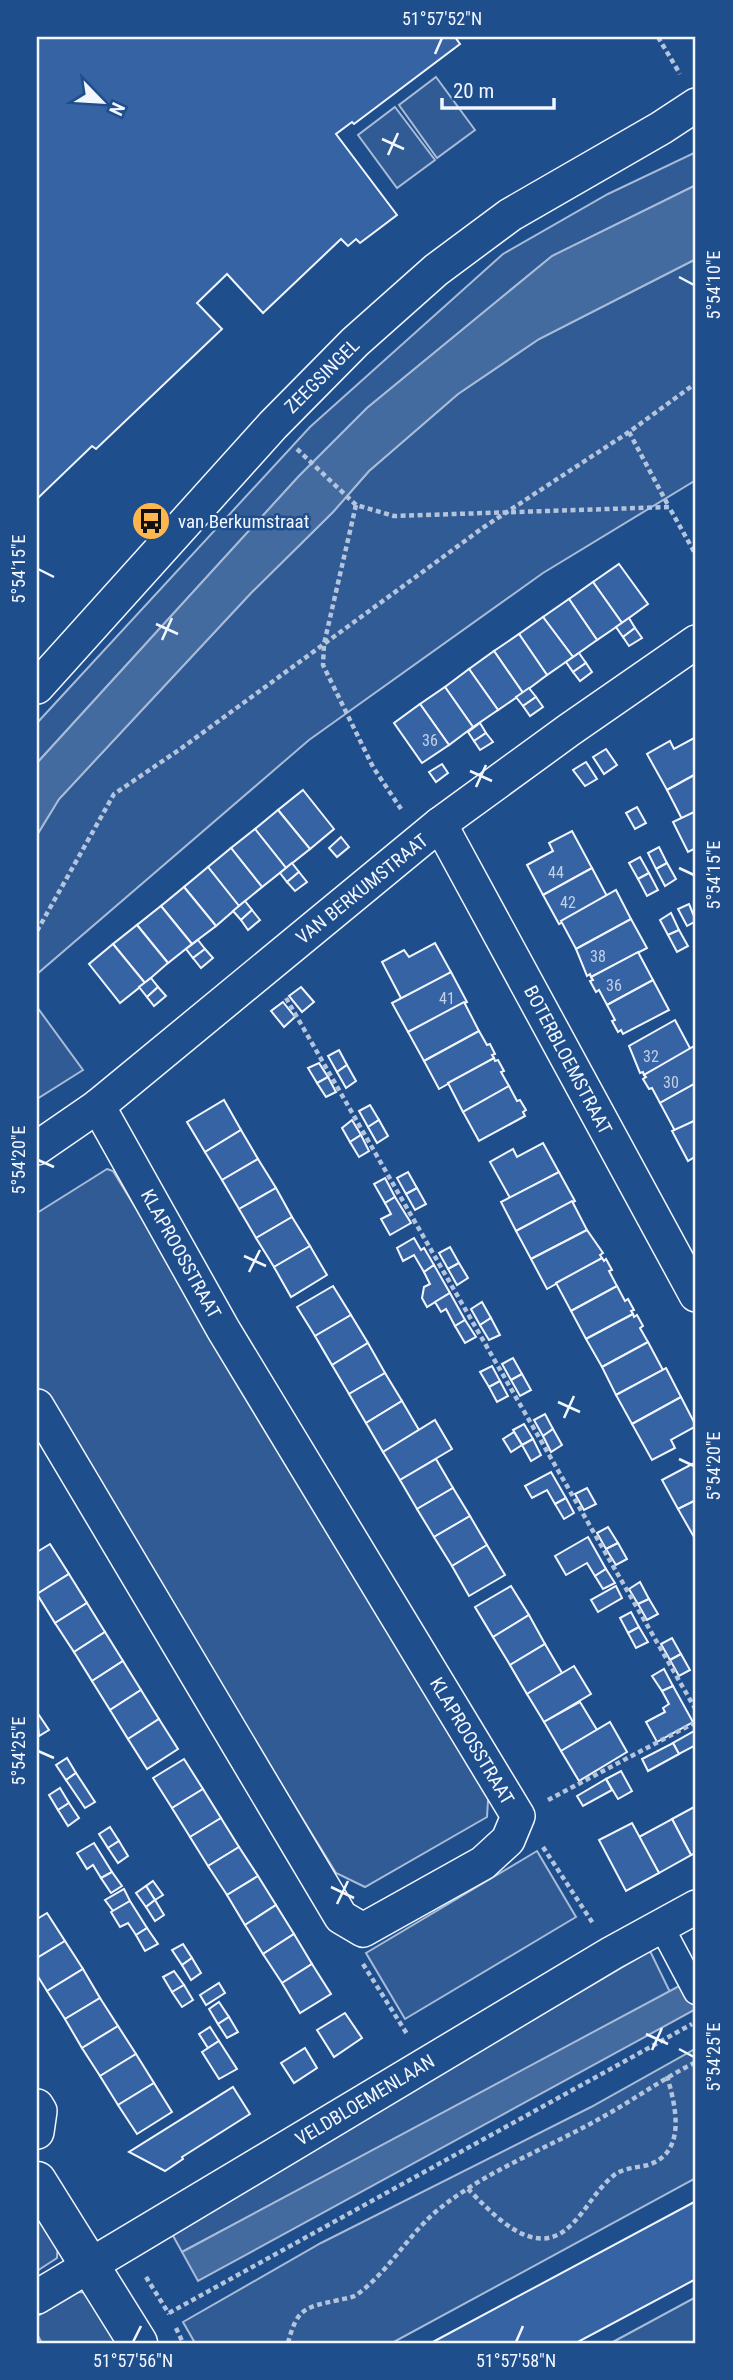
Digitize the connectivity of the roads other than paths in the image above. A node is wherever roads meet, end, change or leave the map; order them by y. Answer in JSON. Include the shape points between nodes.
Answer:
{"nodes":[{"id":1,"x":689,"y":92,"type":"edge"},
{"id":2,"x":696,"y":117,"type":"edge"},
{"id":3,"x":661,"y":128,"type":"junction"},
{"id":4,"x":696,"y":642,"type":"edge"},
{"id":5,"x":37,"y":687,"type":"edge"},
{"id":6,"x":431,"y":832,"type":"junction"},
{"id":7,"x":98,"y":1106,"type":"junction"},
{"id":8,"x":37,"y":1148,"type":"edge"},
{"id":9,"x":696,"y":1296,"type":"edge"},
{"id":10,"x":37,"y":1406,"type":"edge"},
{"id":11,"x":696,"y":1907,"type":"edge"},
{"id":12,"x":661,"y":1926,"type":"junction"},
{"id":13,"x":696,"y":1992,"type":"edge"},
{"id":14,"x":37,"y":2106,"type":"edge"},
{"id":15,"x":37,"y":2132,"type":"edge"},
{"id":16,"x":37,"y":2181,"type":"edge"},
{"id":17,"x":88,"y":2264,"type":"junction"},
{"id":18,"x":37,"y":2297,"type":"edge"},
{"id":19,"x":138,"y":2343,"type":"edge"}],
"edges":[{"from":1,"to":3,"type":"street","name":"ZEEGSINGEL"},
{"from":2,"to":3,"type":"street","name":"ZEEGSINGEL"},
{"from":3,"to":5,"type":"street","name":"ZEEGSINGEL","via":[[510,215],[436,270],[355,342],[272,425]]},
{"from":4,"to":6,"type":"street","name":"VAN BERKUMSTRAAT"},
{"from":6,"to":7,"type":"street","name":"VAN BERKUMSTRAAT"},
{"from":6,"to":9,"type":"street","name":"BOTERBLOEMSTRAAT"},
{"from":7,"to":8,"type":"street","name":"VAN BERKUMSTRAAT"},
{"from":7,"to":10,"type":"street","name":"KLAPROOSSTRAAT","via":[[513,1828],[483,1863],[363,1930],[341,1917]]},
{"from":11,"to":12,"type":"street","name":"VELDBLOEMENLAAN"},
{"from":12,"to":13,"type":"street"},
{"from":12,"to":17,"type":"street","name":"VELDBLOEMENLAAN"},
{"from":14,"to":15,"type":"street"},
{"from":16,"to":17,"type":"street"},
{"from":17,"to":18,"type":"street","name":"VELDBLOEMENLAAN"},
{"from":17,"to":19,"type":"street"}]}
